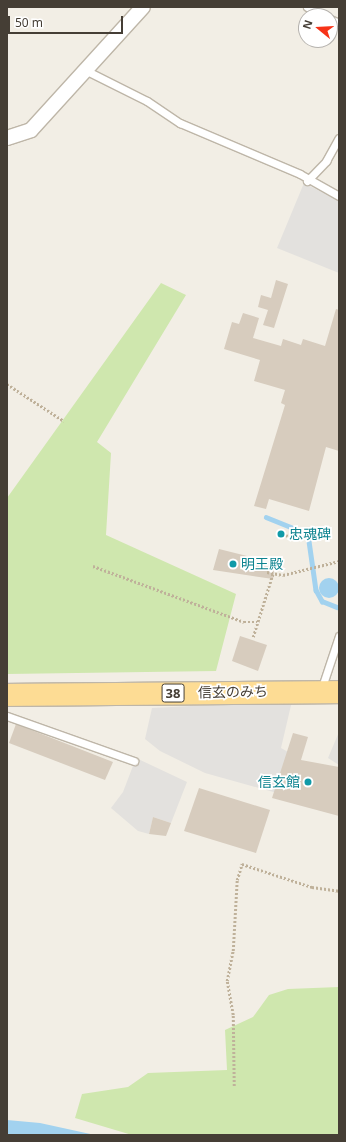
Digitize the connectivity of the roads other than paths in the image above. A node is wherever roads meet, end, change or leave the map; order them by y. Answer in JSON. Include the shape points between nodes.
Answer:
{"nodes":[{"id":1,"x":143,"y":7,"type":"edge"},
{"id":2,"x":85,"y":70,"type":"junction"},
{"id":3,"x":7,"y":138,"type":"edge"},
{"id":4,"x":339,"y":138,"type":"edge"},
{"id":5,"x":308,"y":181,"type":"junction"},
{"id":6,"x":339,"y":196,"type":"edge"},
{"id":7,"x":339,"y":636,"type":"edge"},
{"id":8,"x":330,"y":692,"type":"edge"},
{"id":9,"x":7,"y":695,"type":"edge"},
{"id":10,"x":7,"y":716,"type":"edge"},
{"id":11,"x":134,"y":762,"type":"dead end"}],
"edges":[{"from":1,"to":2,"type":"street"},
{"from":2,"to":3,"type":"street","via":[[31,130]]},
{"from":2,"to":5,"type":"lane","via":[[147,101],[180,123]]},
{"from":4,"to":5,"type":"lane","via":[[326,161]]},
{"from":5,"to":6,"type":"lane"},
{"from":7,"to":8,"type":"lane"},
{"from":8,"to":9,"type":"main road","name":"信玄のみち","number":"38"},
{"from":10,"to":11,"type":"lane"}]}
